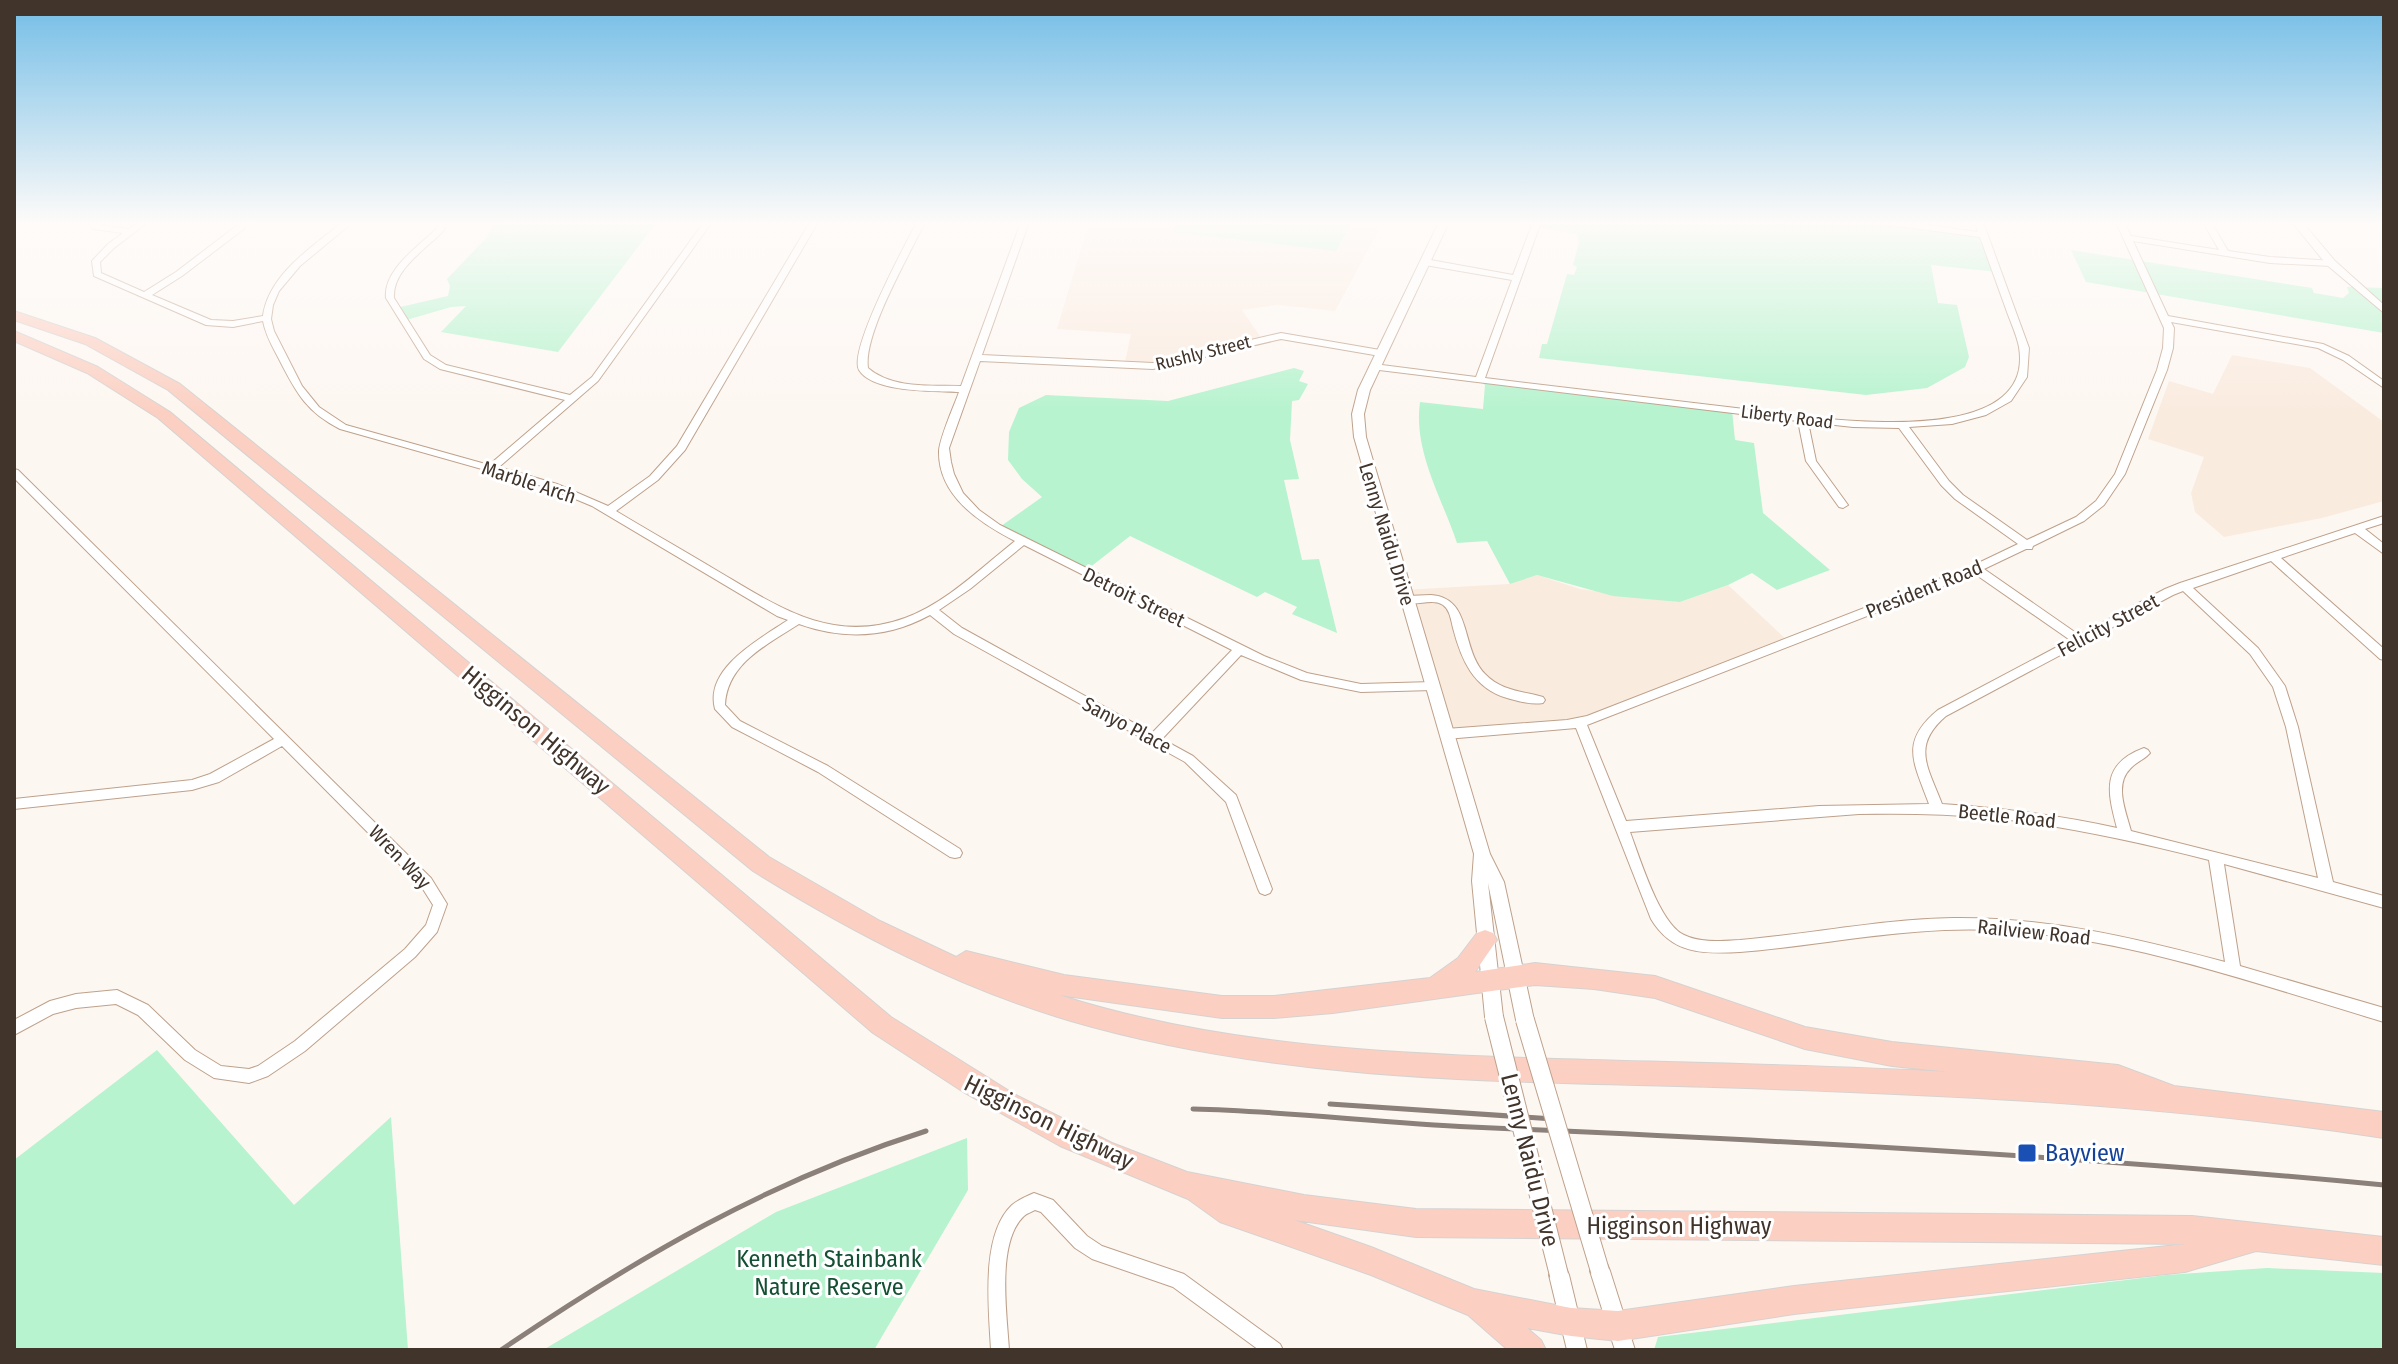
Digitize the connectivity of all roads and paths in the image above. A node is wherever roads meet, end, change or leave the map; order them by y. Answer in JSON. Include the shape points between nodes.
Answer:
{"nodes":[{"id":1,"x":120,"y":286,"type":"edge"},
{"id":2,"x":160,"y":286,"type":"edge"},
{"id":3,"x":280,"y":286,"type":"edge"},
{"id":4,"x":389,"y":286,"type":"edge"},
{"id":5,"x":663,"y":286,"type":"edge"},
{"id":6,"x":777,"y":286,"type":"edge"},
{"id":7,"x":891,"y":286,"type":"edge"},
{"id":8,"x":1003,"y":286,"type":"edge"},
{"id":9,"x":1413,"y":286,"type":"edge"},
{"id":10,"x":1512,"y":286,"type":"edge"},
{"id":11,"x":2001,"y":286,"type":"edge"},
{"id":12,"x":2152,"y":286,"type":"edge"},
{"id":13,"x":2357,"y":286,"type":"edge"},
{"id":14,"x":145,"y":295,"type":"junction"},
{"id":15,"x":2384,"y":310,"type":"edge"},
{"id":16,"x":14,"y":315,"type":"edge"},
{"id":17,"x":267,"y":318,"type":"junction"},
{"id":18,"x":2168,"y":319,"type":"junction"},
{"id":19,"x":14,"y":336,"type":"edge"},
{"id":20,"x":1380,"y":353,"type":"junction"},
{"id":21,"x":977,"y":358,"type":"junction"},
{"id":22,"x":1374,"y":367,"type":"junction"},
{"id":23,"x":1480,"y":379,"type":"junction"},
{"id":24,"x":2384,"y":385,"type":"edge"},
{"id":25,"x":964,"y":389,"type":"junction"},
{"id":26,"x":574,"y":399,"type":"junction"},
{"id":27,"x":1802,"y":419,"type":"junction"},
{"id":28,"x":1904,"y":427,"type":"junction"},
{"id":29,"x":492,"y":468,"type":"junction"},
{"id":30,"x":14,"y":472,"type":"edge"},
{"id":31,"x":1843,"y":505,"type":"dead end"},
{"id":32,"x":607,"y":512,"type":"junction"},
{"id":33,"x":2384,"y":519,"type":"edge"},
{"id":34,"x":2356,"y":528,"type":"junction"},
{"id":35,"x":1022,"y":541,"type":"junction"},
{"id":36,"x":2028,"y":546,"type":"junction"},
{"id":37,"x":2384,"y":550,"type":"edge"},
{"id":38,"x":2272,"y":556,"type":"junction"},
{"id":39,"x":1976,"y":569,"type":"junction"},
{"id":40,"x":2184,"y":586,"type":"junction"},
{"id":41,"x":1407,"y":600,"type":"junction"},
{"id":42,"x":933,"y":611,"type":"junction"},
{"id":43,"x":796,"y":620,"type":"junction"},
{"id":44,"x":2078,"y":640,"type":"junction"},
{"id":45,"x":1240,"y":649,"type":"junction"},
{"id":46,"x":2384,"y":656,"type":"edge"},
{"id":47,"x":1433,"y":686,"type":"junction"},
{"id":48,"x":1539,"y":700,"type":"dead end"},
{"id":49,"x":1580,"y":723,"type":"junction"},
{"id":50,"x":1446,"y":734,"type":"junction"},
{"id":51,"x":1155,"y":738,"type":"junction"},
{"id":52,"x":281,"y":741,"type":"junction"},
{"id":53,"x":2144,"y":753,"type":"dead end"},
{"id":54,"x":16,"y":808,"type":"edge"},
{"id":55,"x":1937,"y":809,"type":"junction"},
{"id":56,"x":1621,"y":827,"type":"junction"},
{"id":57,"x":2126,"y":835,"type":"junction"},
{"id":58,"x":955,"y":853,"type":"dead end"},
{"id":59,"x":1482,"y":854,"type":"junction"},
{"id":60,"x":2216,"y":859,"type":"junction"},
{"id":61,"x":2327,"y":887,"type":"junction"},
{"id":62,"x":1265,"y":889,"type":"dead end"},
{"id":63,"x":2384,"y":902,"type":"edge"},
{"id":64,"x":1485,"y":940,"type":"junction"},
{"id":65,"x":910,"y":948,"type":"junction"},
{"id":66,"x":2234,"y":971,"type":"junction"},
{"id":67,"x":1516,"y":976,"type":"junction"},
{"id":68,"x":1488,"y":980,"type":"junction"},
{"id":69,"x":1433,"y":987,"type":"junction"},
{"id":70,"x":2384,"y":1015,"type":"edge"},
{"id":71,"x":14,"y":1028,"type":"edge"},
{"id":72,"x":2179,"y":1099,"type":"junction"},
{"id":73,"x":2384,"y":1125,"type":"edge"},
{"id":74,"x":1191,"y":1187,"type":"junction"},
{"id":75,"x":2259,"y":1237,"type":"junction"},
{"id":76,"x":2384,"y":1251,"type":"edge"},
{"id":77,"x":1474,"y":1303,"type":"junction"},
{"id":78,"x":1574,"y":1336,"type":"edge"},
{"id":79,"x":1621,"y":1338,"type":"edge"},
{"id":80,"x":1000,"y":1350,"type":"edge"},
{"id":81,"x":1274,"y":1350,"type":"edge"},
{"id":82,"x":1531,"y":1350,"type":"edge"}],
"edges":[{"from":1,"to":14,"type":"street"},
{"from":2,"to":14,"type":"street"},
{"from":3,"to":17,"type":"street"},
{"from":4,"to":26,"type":"street","via":[[390,298],[427,357],[443,367]]},
{"from":5,"to":26,"type":"street","via":[[612,358]]},
{"from":6,"to":32,"type":"street","via":[[681,448],[654,478]]},
{"from":7,"to":25,"type":"street","via":[[860,361],[872,377],[888,383]]},
{"from":8,"to":21,"type":"street","name":"Detroit Street"},
{"from":9,"to":20,"type":"street","name":"Lenny Naidu Drive"},
{"from":10,"to":23,"type":"street"},
{"from":11,"to":28,"type":"street","name":"Liberty Road","via":[[2024,348],[2022,378],[2001,402],[1981,413]]},
{"from":12,"to":18,"type":"street"},
{"from":13,"to":15,"type":"street"},
{"from":14,"to":17,"type":"street","via":[[209,323]]},
{"from":16,"to":65,"type":"highway","name":"Higginson Highway","via":[[90,341],[174,387],[761,864],[833,910]]},
{"from":17,"to":29,"type":"street","name":"Marble Arch","via":[[291,375],[323,417],[363,434]]},
{"from":18,"to":24,"type":"street","via":[[2320,346]]},
{"from":18,"to":36,"type":"street","name":"President Road","via":[[2162,370],[2113,487],[2080,519]]},
{"from":19,"to":74,"type":"highway","name":"Higginson Highway","via":[[78,360],[164,415],[882,1025],[997,1101],[1092,1148]]},
{"from":20,"to":21,"type":"street","name":"Rushly Street","via":[[1281,336],[1153,366]]},
{"from":20,"to":22,"type":"street","name":"Lenny Naidu Drive"},
{"from":21,"to":25,"type":"street","name":"Detroit Street"},
{"from":22,"to":23,"type":"street","name":"Liberty Road"},
{"from":22,"to":41,"type":"street","name":"Lenny Naidu Drive","via":[[1360,404],[1360,437]]},
{"from":23,"to":27,"type":"street","name":"Liberty Road"},
{"from":25,"to":35,"type":"street","name":"Detroit Street","via":[[944,448],[952,485],[978,516]]},
{"from":26,"to":29,"type":"street"},
{"from":27,"to":28,"type":"street","name":"Liberty Road"},
{"from":27,"to":31,"type":"street","via":[[1811,461]]},
{"from":28,"to":36,"type":"street","via":[[1959,497]]},
{"from":29,"to":32,"type":"street","name":"Marble Arch","via":[[553,486]]},
{"from":30,"to":52,"type":"street","name":"Wren Way"},
{"from":32,"to":43,"type":"street","name":"Marble Arch"},
{"from":33,"to":34,"type":"street","name":"Felicity Street"},
{"from":34,"to":37,"type":"street"},
{"from":34,"to":38,"type":"street","name":"Felicity Street"},
{"from":35,"to":42,"type":"street","name":"Marble Arch"},
{"from":35,"to":45,"type":"street","name":"Detroit Street"},
{"from":36,"to":39,"type":"street","name":"President Road"},
{"from":38,"to":40,"type":"street","name":"Felicity Street"},
{"from":38,"to":46,"type":"street"},
{"from":39,"to":44,"type":"street"},
{"from":39,"to":49,"type":"street","name":"President Road"},
{"from":40,"to":44,"type":"street","name":"Felicity Street"},
{"from":40,"to":61,"type":"street","via":[[2254,651],[2279,686]]},
{"from":41,"to":47,"type":"street","name":"Lenny Naidu Drive"},
{"from":41,"to":48,"type":"street","via":[[1447,603],[1473,670],[1502,693]]},
{"from":42,"to":43,"type":"street","name":"Marble Arch","via":[[892,627],[859,631]]},
{"from":42,"to":51,"type":"street","name":"Sanyo Place","via":[[1031,673]]},
{"from":43,"to":58,"type":"street","via":[[735,665],[722,683],[719,706],[736,724],[823,769]]},
{"from":44,"to":55,"type":"street","name":"Felicity Street","via":[[1928,723],[1918,755]]},
{"from":45,"to":47,"type":"street","name":"Detroit Street","via":[[1326,683],[1378,689]]},
{"from":45,"to":51,"type":"street"},
{"from":47,"to":50,"type":"street","name":"Lenny Naidu Drive"},
{"from":49,"to":50,"type":"street","name":"President Road"},
{"from":49,"to":56,"type":"street"},
{"from":50,"to":59,"type":"street","name":"Lenny Naidu Drive"},
{"from":51,"to":62,"type":"street","name":"Sanyo Place","via":[[1189,759],[1231,799]]},
{"from":52,"to":54,"type":"street","via":[[192,785]]},
{"from":52,"to":71,"type":"street","name":"Wren Way","via":[[437,895],[439,911],[425,938],[300,1046],[249,1076],[219,1073],[190,1055],[143,1010],[117,997],[50,1008]]},
{"from":53,"to":57,"type":"street","via":[[2126,761],[2114,781]]},
{"from":55,"to":56,"type":"street","name":"Beetle Road"},
{"from":55,"to":57,"type":"street","name":"Beetle Road"},
{"from":56,"to":66,"type":"street","name":"Railview Road","via":[[1664,929],[1690,944],[1717,947],[1874,929],[1998,926],[2089,937]]},
{"from":57,"to":60,"type":"street","name":"Beetle Road"},
{"from":59,"to":64,"type":"street","name":"Lenny Naidu Drive"},
{"from":59,"to":67,"type":"street","name":"Lenny Naidu Drive","via":[[1496,882]]},
{"from":60,"to":61,"type":"street","name":"Beetle Road"},
{"from":60,"to":66,"type":"street"},
{"from":61,"to":63,"type":"street","name":"Beetle Road"},
{"from":64,"to":68,"type":"street","name":"Lenny Naidu Drive"},
{"from":64,"to":69,"type":"highway","via":[[1466,965]]},
{"from":65,"to":69,"type":"highway","via":[[1064,986],[1222,1007],[1333,1002]]},
{"from":65,"to":72,"type":"highway","name":"Higginson Highway","via":[[1070,1010],[1262,1052],[1333,1060]]},
{"from":66,"to":70,"type":"street","name":"Railview Road"},
{"from":67,"to":68,"type":"highway"},
{"from":67,"to":72,"type":"highway","via":[[1574,975],[1643,985],[1805,1038],[1892,1054],[2118,1077]]},
{"from":67,"to":79,"type":"street","name":"Lenny Naidu Drive","bridge":true},
{"from":68,"to":69,"type":"highway"},
{"from":68,"to":78,"type":"street","name":"Lenny Naidu Drive","bridge":true},
{"from":72,"to":73,"type":"highway","name":"Higginson Highway"},
{"from":74,"to":75,"type":"highway","name":"Higginson Highway","via":[[1416,1223],[2133,1228]]},
{"from":74,"to":77,"type":"highway","via":[[1230,1212]]},
{"from":75,"to":76,"type":"highway","name":"Higginson Highway"},
{"from":75,"to":79,"type":"highway","via":[[2185,1258],[1794,1300]]},
{"from":77,"to":78,"type":"highway"},
{"from":77,"to":82,"type":"highway"},
{"from":78,"to":79,"type":"highway"},
{"from":80,"to":81,"type":"street","via":[[1001,1241],[1019,1209],[1040,1202],[1098,1253],[1178,1280]]}]}
